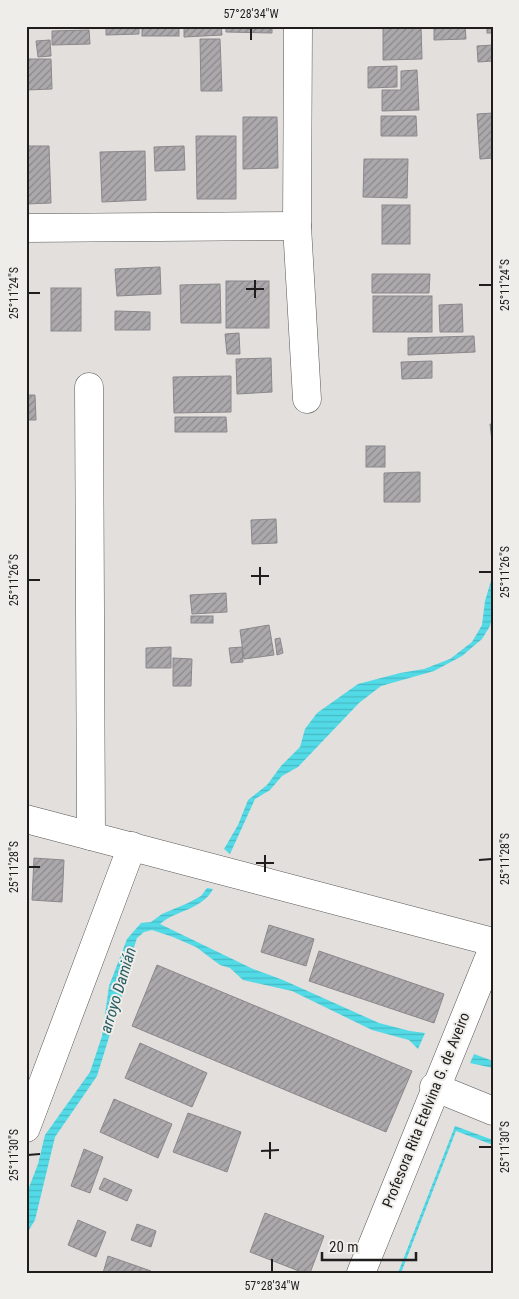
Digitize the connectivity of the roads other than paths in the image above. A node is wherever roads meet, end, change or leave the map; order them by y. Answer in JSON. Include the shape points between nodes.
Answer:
{"nodes":[{"id":1,"x":298,"y":26,"type":"edge"},
{"id":2,"x":297,"y":226,"type":"junction"},
{"id":3,"x":26,"y":228,"type":"edge"},
{"id":4,"x":89,"y":387,"type":"dead end"},
{"id":5,"x":307,"y":399,"type":"dead end"},
{"id":6,"x":26,"y":819,"type":"edge"},
{"id":7,"x":91,"y":836,"type":"junction"},
{"id":8,"x":132,"y":846,"type":"junction"},
{"id":9,"x":493,"y":942,"type":"edge"},
{"id":10,"x":493,"y":948,"type":"edge"},
{"id":11,"x":438,"y":1080,"type":"junction"},
{"id":12,"x":493,"y":1111,"type":"edge"},
{"id":13,"x":26,"y":1128,"type":"edge"},
{"id":14,"x":361,"y":1273,"type":"edge"}],
"edges":[{"from":1,"to":2,"type":"street"},
{"from":2,"to":3,"type":"street"},
{"from":2,"to":5,"type":"street"},
{"from":4,"to":7,"type":"street"},
{"from":6,"to":7,"type":"street"},
{"from":7,"to":8,"type":"street"},
{"from":8,"to":9,"type":"street"},
{"from":8,"to":13,"type":"street"},
{"from":10,"to":11,"type":"street","name":"Profesora Rita Etelvina G. de Aveiro"},
{"from":11,"to":12,"type":"street"},
{"from":11,"to":14,"type":"street","name":"Profesora Rita Etelvina G. de Aveiro"}]}
